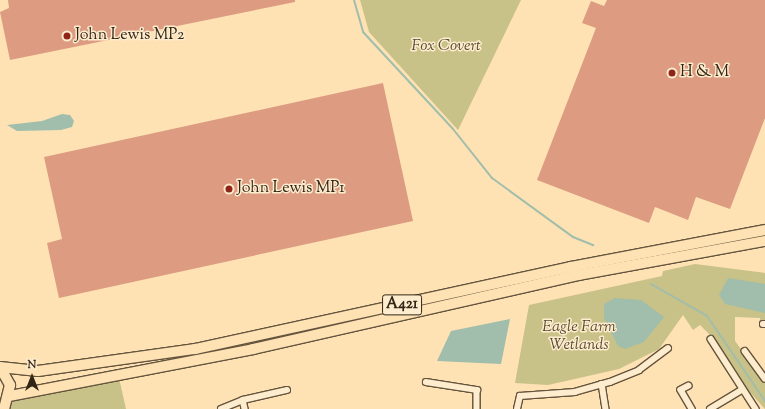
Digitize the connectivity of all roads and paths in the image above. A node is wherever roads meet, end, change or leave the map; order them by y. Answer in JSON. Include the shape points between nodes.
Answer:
{"nodes":[{"id":1,"x":765,"y":230,"type":"edge"},
{"id":2,"x":765,"y":240,"type":"edge"},
{"id":3,"x":711,"y":339,"type":"dead end"},
{"id":4,"x":668,"y":348,"type":"dead end"},
{"id":5,"x":745,"y":351,"type":"dead end"},
{"id":6,"x":0,"y":367,"type":"edge"},
{"id":7,"x":765,"y":379,"type":"edge"},
{"id":8,"x":426,"y":382,"type":"dead end"},
{"id":9,"x":602,"y":384,"type":"junction"},
{"id":10,"x":689,"y":386,"type":"dead end"},
{"id":11,"x":287,"y":390,"type":"dead end"},
{"id":12,"x":742,"y":390,"type":"junction"},
{"id":13,"x":13,"y":395,"type":"junction"},
{"id":14,"x":244,"y":400,"type":"junction"},
{"id":15,"x":4,"y":409,"type":"edge"},
{"id":16,"x":221,"y":409,"type":"edge"},
{"id":17,"x":245,"y":409,"type":"edge"},
{"id":18,"x":477,"y":409,"type":"edge"},
{"id":19,"x":517,"y":409,"type":"edge"},
{"id":20,"x":606,"y":409,"type":"edge"},
{"id":21,"x":692,"y":409,"type":"edge"},
{"id":22,"x":710,"y":409,"type":"edge"},
{"id":23,"x":756,"y":409,"type":"edge"}],
"edges":[{"from":1,"to":6,"type":"highway","number":"A421","via":[[571,266],[195,349],[38,370]]},
{"from":2,"to":13,"type":"highway","number":"A421","via":[[579,275],[253,349]]},
{"from":3,"to":12,"type":"street"},
{"from":4,"to":9,"type":"street","via":[[639,370]]},
{"from":5,"to":7,"type":"street"},
{"from":6,"to":13,"type":"highway","number":"A421","via":[[7,375]]},
{"from":8,"to":18,"type":"street","via":[[477,390]]},
{"from":9,"to":19,"type":"street","via":[[575,392],[520,396]]},
{"from":9,"to":20,"type":"street"},
{"from":10,"to":21,"type":"street","via":[[681,390]]},
{"from":11,"to":14,"type":"street"},
{"from":12,"to":22,"type":"street"},
{"from":12,"to":23,"type":"street"},
{"from":13,"to":15,"type":"highway"},
{"from":14,"to":16,"type":"street"},
{"from":14,"to":17,"type":"street"}]}
